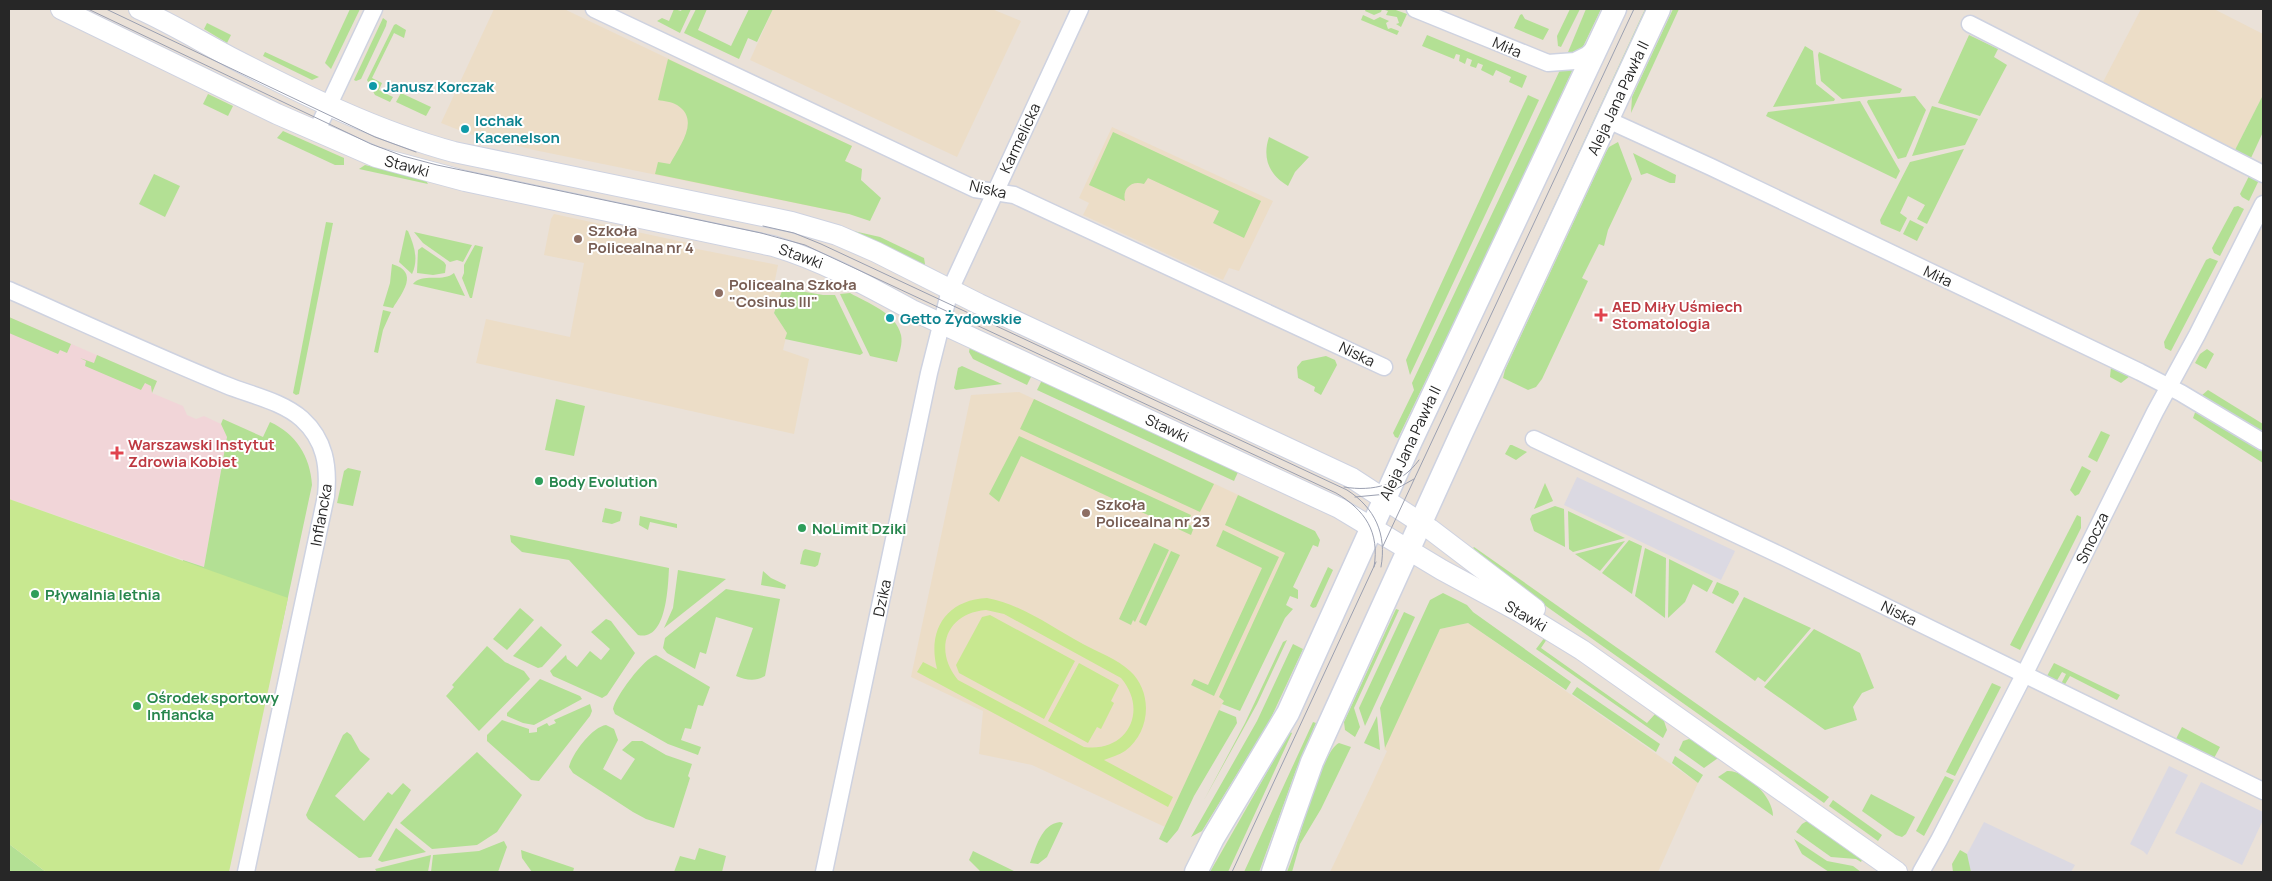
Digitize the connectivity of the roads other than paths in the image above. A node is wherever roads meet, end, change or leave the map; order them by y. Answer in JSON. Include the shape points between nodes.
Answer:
{"nodes":[{"id":1,"x":61,"y":9,"type":"edge"},
{"id":2,"x":139,"y":9,"type":"edge"},
{"id":3,"x":374,"y":9,"type":"edge"},
{"id":4,"x":594,"y":9,"type":"edge"},
{"id":5,"x":1080,"y":9,"type":"edge"},
{"id":6,"x":1415,"y":9,"type":"edge"},
{"id":7,"x":1615,"y":9,"type":"edge"},
{"id":8,"x":1659,"y":9,"type":"edge"},
{"id":9,"x":1970,"y":24,"type":"dead end"},
{"id":10,"x":1598,"y":45,"type":"junction"},
{"id":11,"x":329,"y":105,"type":"junction"},
{"id":12,"x":1608,"y":120,"type":"junction"},
{"id":13,"x":316,"y":132,"type":"junction"},
{"id":14,"x":2263,"y":174,"type":"edge"},
{"id":15,"x":995,"y":192,"type":"junction"},
{"id":16,"x":2263,"y":204,"type":"edge"},
{"id":17,"x":9,"y":290,"type":"edge"},
{"id":18,"x":950,"y":290,"type":"junction"},
{"id":19,"x":941,"y":323,"type":"junction"},
{"id":20,"x":1384,"y":367,"type":"dead end"},
{"id":21,"x":2169,"y":386,"type":"junction"},
{"id":22,"x":1534,"y":439,"type":"dead end"},
{"id":23,"x":2263,"y":442,"type":"edge"},
{"id":24,"x":1384,"y":499,"type":"junction"},
{"id":25,"x":1421,"y":523,"type":"junction"},
{"id":26,"x":1372,"y":528,"type":"junction"},
{"id":27,"x":1409,"y":550,"type":"junction"},
{"id":28,"x":1582,"y":650,"type":"junction"},
{"id":29,"x":2024,"y":675,"type":"junction"},
{"id":30,"x":2263,"y":791,"type":"edge"},
{"id":31,"x":246,"y":872,"type":"edge"},
{"id":32,"x":824,"y":872,"type":"edge"},
{"id":33,"x":1196,"y":872,"type":"edge"},
{"id":34,"x":1273,"y":872,"type":"edge"},
{"id":35,"x":1897,"y":872,"type":"edge"},
{"id":36,"x":1921,"y":872,"type":"edge"}],
"edges":[{"from":1,"to":13,"type":"street","name":"Stawki"},
{"from":2,"to":11,"type":"street","name":"Stawki"},
{"from":3,"to":11,"type":"street"},
{"from":4,"to":15,"type":"street","name":"Niska","via":[[968,185]]},
{"from":5,"to":15,"type":"street","name":"Karmelicka"},
{"from":6,"to":10,"type":"street","name":"Miła","via":[[1548,63],[1575,61]]},
{"from":7,"to":10,"type":"main road","name":"Aleja Jana Pawła II"},
{"from":8,"to":12,"type":"main road","name":"Aleja Jana Pawła II"},
{"from":9,"to":14,"type":"street"},
{"from":10,"to":24,"type":"main road","name":"Aleja Jana Pawła II"},
{"from":11,"to":13,"type":"street"},
{"from":11,"to":18,"type":"street","name":"Stawki","via":[[393,132],[454,152],[814,228],[876,252]]},
{"from":12,"to":21,"type":"street","name":"Miła"},
{"from":12,"to":25,"type":"main road","name":"Aleja Jana Pawła II"},
{"from":13,"to":19,"type":"street","name":"Stawki","via":[[402,166],[773,246],[806,256],[852,276]]},
{"from":15,"to":18,"type":"street","name":"Karmelicka"},
{"from":15,"to":20,"type":"street","name":"Niska","via":[[1014,195]]},
{"from":16,"to":21,"type":"street","name":"Smocza"},
{"from":17,"to":31,"type":"street","name":"Inflancka","via":[[288,410],[301,418],[320,442],[328,469],[326,496]]},
{"from":18,"to":19,"type":"street","name":"Karmelicka"},
{"from":18,"to":24,"type":"street","name":"Stawki","via":[[1351,477]]},
{"from":19,"to":26,"type":"street","name":"Stawki","via":[[1331,504]]},
{"from":19,"to":32,"type":"street","name":"Dzika"},
{"from":21,"to":23,"type":"street","name":"Miła"},
{"from":21,"to":29,"type":"street","name":"Smocza"},
{"from":22,"to":29,"type":"street","name":"Niska"},
{"from":24,"to":25,"type":"street","name":"Stawki"},
{"from":24,"to":26,"type":"main road","name":"Aleja Jana Pawła II"},
{"from":25,"to":27,"type":"main road","name":"Aleja Jana Pawła II"},
{"from":25,"to":28,"type":"street","name":"Stawki","via":[[1525,601]]},
{"from":26,"to":27,"type":"street","name":"Stawki"},
{"from":26,"to":33,"type":"main road","name":"Aleja Jana Pawła II","via":[[1288,713]]},
{"from":27,"to":28,"type":"street","name":"Stawki"},
{"from":27,"to":34,"type":"main road","name":"Aleja Jana Pawła II","via":[[1312,762]]},
{"from":28,"to":35,"type":"street","name":"Stawki"},
{"from":29,"to":30,"type":"street","name":"Niska"},
{"from":29,"to":36,"type":"street","name":"Smocza"}]}
